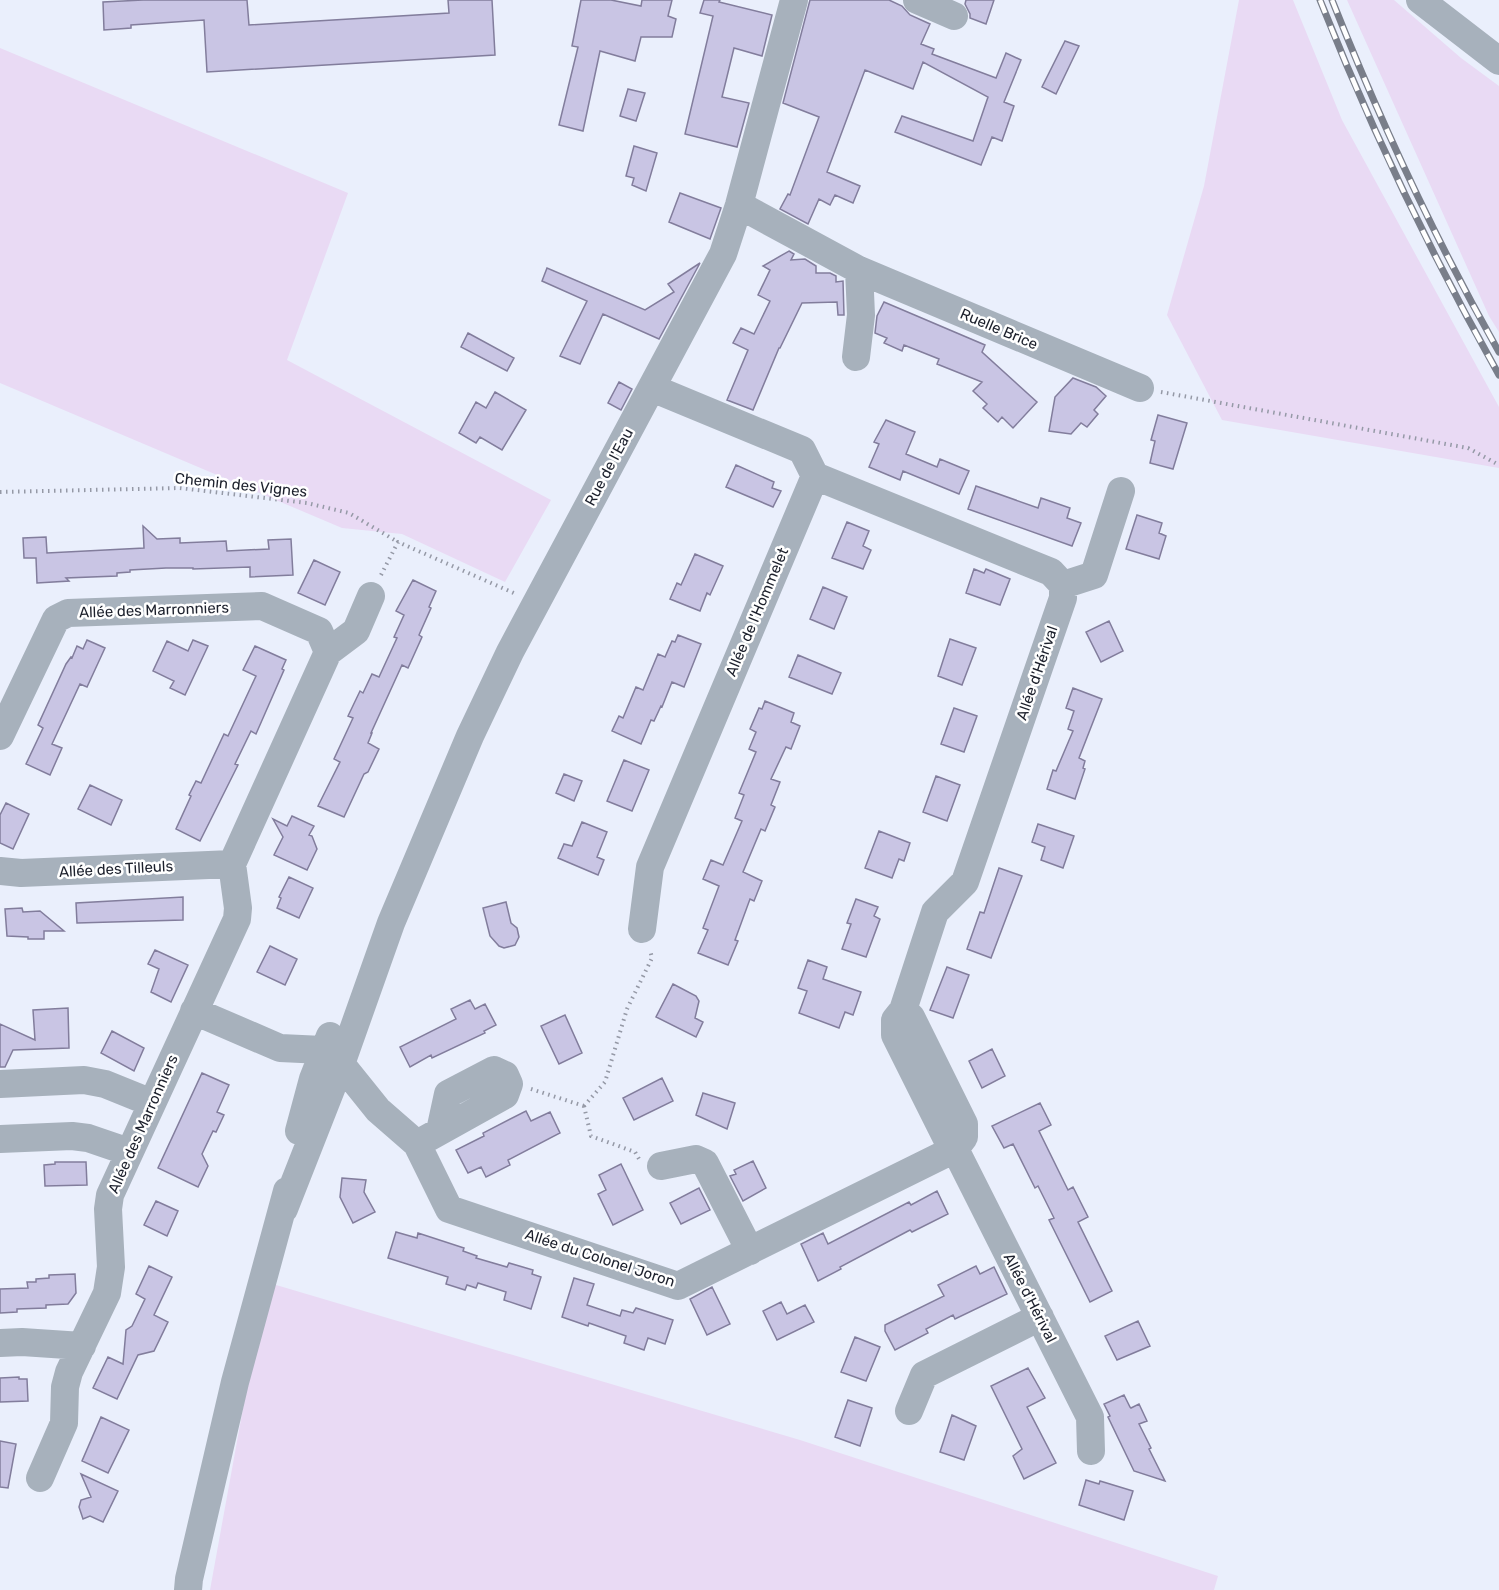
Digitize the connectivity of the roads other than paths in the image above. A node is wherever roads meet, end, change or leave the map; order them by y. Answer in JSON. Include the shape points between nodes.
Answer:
{"nodes":[{"id":1,"x":794,"y":0,"type":"edge"},
{"id":2,"x":917,"y":0,"type":"edge"},
{"id":3,"x":1420,"y":0,"type":"edge"},
{"id":4,"x":954,"y":16,"type":"dead end"},
{"id":5,"x":1499,"y":61,"type":"edge"},
{"id":6,"x":740,"y":205,"type":"junction"},
{"id":7,"x":859,"y":270,"type":"junction"},
{"id":8,"x":856,"y":357,"type":"dead end"},
{"id":9,"x":652,"y":388,"type":"junction"},
{"id":10,"x":1140,"y":388,"type":"road end"},
{"id":11,"x":814,"y":476,"type":"junction"},
{"id":12,"x":1121,"y":491,"type":"dead end"},
{"id":13,"x":1063,"y":585,"type":"junction"},
{"id":14,"x":371,"y":596,"type":"road end"},
{"id":15,"x":328,"y":652,"type":"junction"},
{"id":16,"x":0,"y":736,"type":"edge"},
{"id":17,"x":232,"y":864,"type":"junction"},
{"id":18,"x":0,"y":871,"type":"edge"},
{"id":19,"x":642,"y":929,"type":"road end"},
{"id":20,"x":194,"y":1011,"type":"junction"},
{"id":21,"x":280,"y":1048,"type":"junction"},
{"id":22,"x":332,"y":1057,"type":"junction"},
{"id":23,"x":0,"y":1084,"type":"edge"},
{"id":24,"x":509,"y":1084,"type":"road end"},
{"id":25,"x":322,"y":1085,"type":"junction"},
{"id":26,"x":152,"y":1103,"type":"junction"},
{"id":27,"x":378,"y":1110,"type":"junction"},
{"id":28,"x":428,"y":1137,"type":"junction"},
{"id":29,"x":0,"y":1138,"type":"edge"},
{"id":30,"x":955,"y":1149,"type":"junction"},
{"id":31,"x":129,"y":1152,"type":"junction"},
{"id":32,"x":661,"y":1166,"type":"road end"},
{"id":33,"x":750,"y":1251,"type":"junction"},
{"id":34,"x":1040,"y":1317,"type":"junction"},
{"id":35,"x":0,"y":1343,"type":"edge"},
{"id":36,"x":82,"y":1346,"type":"junction"},
{"id":37,"x":909,"y":1411,"type":"dead end"},
{"id":38,"x":1091,"y":1451,"type":"dead end"},
{"id":39,"x":40,"y":1478,"type":"dead end"},
{"id":40,"x":188,"y":1590,"type":"edge"}],
"edges":[{"from":1,"to":6,"type":"street","name":"Rue de l'Eau"},
{"from":2,"to":4,"type":"street"},
{"from":3,"to":5,"type":"street"},
{"from":6,"to":7,"type":"street","name":"Ruelle Brice"},
{"from":6,"to":9,"type":"street","name":"Rue de l'Eau","via":[[716,271]]},
{"from":7,"to":8,"type":"street","via":[[861,315]]},
{"from":7,"to":10,"type":"street","name":"Ruelle Brice"},
{"from":9,"to":11,"type":"street","via":[[802,450]]},
{"from":9,"to":22,"type":"street","name":"Rue de l'Eau","via":[[536,603],[470,736]]},
{"from":11,"to":13,"type":"street","via":[[1051,572]]},
{"from":11,"to":19,"type":"street","name":"Allée de l'Hommelet","via":[[650,867]]},
{"from":12,"to":13,"type":"street","via":[[1094,575]]},
{"from":13,"to":30,"type":"street","name":"Allée d'Hérival","via":[[1063,598],[965,882],[935,912],[903,1010],[895,1020],[895,1035]]},
{"from":14,"to":15,"type":"street","via":[[356,631]]},
{"from":15,"to":16,"type":"street","name":"Allée des Marronniers","via":[[319,631],[262,606],[68,613],[56,619]]},
{"from":15,"to":17,"type":"street"},
{"from":17,"to":18,"type":"street","name":"Allée des Tilleuls"},
{"from":17,"to":20,"type":"street","name":"Allée des Marronniers","via":[[237,919]]},
{"from":20,"to":21,"type":"street"},
{"from":20,"to":26,"type":"street","name":"Allée des Marronniers"},
{"from":21,"to":22,"type":"street"},
{"from":21,"to":25,"type":"street"},
{"from":22,"to":25,"type":"street","name":"Rue de l'Eau"},
{"from":22,"to":27,"type":"street","name":"Allée du Colonel Joron"},
{"from":23,"to":26,"type":"street","via":[[95,1081]]},
{"from":24,"to":28,"type":"street","via":[[505,1095]]},
{"from":25,"to":27,"type":"street","name":"Allée du Colonel Joron"},
{"from":25,"to":40,"type":"street","name":"Rue de l'Eau","via":[[304,1108],[284,1209],[235,1382]]},
{"from":26,"to":31,"type":"street","name":"Allée des Marronniers"},
{"from":27,"to":28,"type":"street","name":"Allée du Colonel Joron"},
{"from":28,"to":33,"type":"street","name":"Allée du Colonel Joron","via":[[449,1209],[678,1286]]},
{"from":29,"to":31,"type":"street","via":[[72,1136]]},
{"from":30,"to":33,"type":"street","name":"Allée du Colonel Joron"},
{"from":30,"to":34,"type":"street","name":"Allée d'Hérival"},
{"from":31,"to":36,"type":"street","name":"Allée des Marronniers","via":[[110,1195],[108,1293]]},
{"from":32,"to":33,"type":"street","via":[[696,1159],[705,1163]]},
{"from":34,"to":37,"type":"street","via":[[924,1375]]},
{"from":34,"to":38,"type":"street","name":"Allée d'Hérival","via":[[1090,1417]]},
{"from":35,"to":36,"type":"street"},
{"from":36,"to":39,"type":"street","name":"Allée des Marronniers","via":[[65,1387],[64,1423]]}]}
